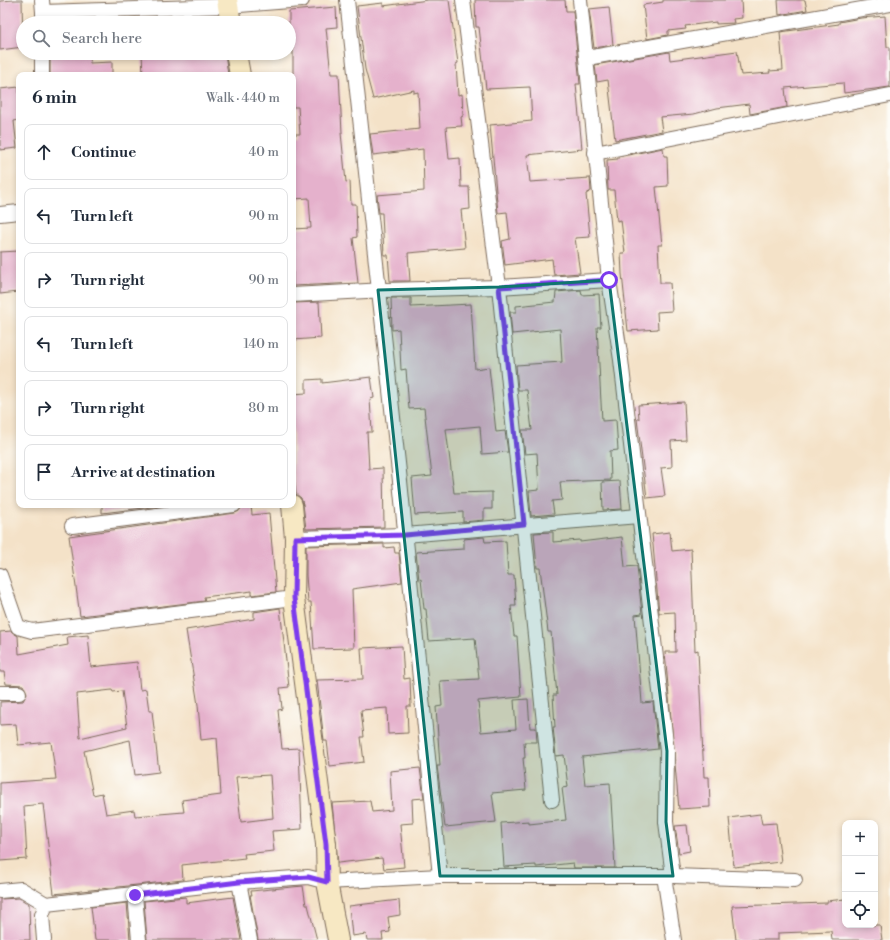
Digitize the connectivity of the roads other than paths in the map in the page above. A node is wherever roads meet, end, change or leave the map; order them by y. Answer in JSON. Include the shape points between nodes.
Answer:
{"nodes":[{"id":1,"x":302,"y":0,"type":"edge"},
{"id":2,"x":347,"y":0,"type":"edge"},
{"id":3,"x":464,"y":0,"type":"edge"},
{"id":4,"x":580,"y":0,"type":"edge"},
{"id":5,"x":890,"y":4,"type":"edge"},
{"id":6,"x":229,"y":10,"type":"edge"},
{"id":7,"x":42,"y":12,"type":"edge"},
{"id":8,"x":587,"y":58,"type":"junction"},
{"id":9,"x":42,"y":60,"type":"edge"},
{"id":10,"x":237,"y":60,"type":"edge"},
{"id":11,"x":42,"y":72,"type":"edge"},
{"id":12,"x":239,"y":72,"type":"edge"},
{"id":13,"x":890,"y":95,"type":"edge"},
{"id":14,"x":595,"y":153,"type":"junction"},
{"id":15,"x":16,"y":212,"type":"edge"},
{"id":16,"x":0,"y":214,"type":"edge"},
{"id":17,"x":609,"y":280,"type":"junction"},
{"id":18,"x":499,"y":287,"type":"junction"},
{"id":19,"x":378,"y":290,"type":"junction"},
{"id":20,"x":296,"y":295,"type":"edge"},
{"id":21,"x":211,"y":508,"type":"edge"},
{"id":22,"x":292,"y":508,"type":"edge"},
{"id":23,"x":639,"y":516,"type":"junction"},
{"id":24,"x":524,"y":524,"type":"junction"},
{"id":25,"x":72,"y":526,"type":"dead end"},
{"id":26,"x":405,"y":535,"type":"junction"},
{"id":27,"x":295,"y":538,"type":"junction"},
{"id":28,"x":0,"y":575,"type":"edge"},
{"id":29,"x":294,"y":598,"type":"junction"},
{"id":30,"x":0,"y":693,"type":"edge"},
{"id":31,"x":20,"y":693,"type":"dead end"},
{"id":32,"x":552,"y":800,"type":"dead end"},
{"id":33,"x":440,"y":876,"type":"junction"},
{"id":34,"x":669,"y":876,"type":"junction"},
{"id":35,"x":795,"y":880,"type":"dead end"},
{"id":36,"x":239,"y":882,"type":"junction"},
{"id":37,"x":327,"y":882,"type":"junction"},
{"id":38,"x":0,"y":891,"type":"edge"},
{"id":39,"x":135,"y":895,"type":"junction"},
{"id":40,"x":46,"y":904,"type":"junction"},
{"id":41,"x":44,"y":940,"type":"edge"},
{"id":42,"x":139,"y":940,"type":"edge"},
{"id":43,"x":250,"y":940,"type":"edge"},
{"id":44,"x":338,"y":940,"type":"edge"},
{"id":45,"x":674,"y":940,"type":"edge"}],
"edges":[{"from":1,"to":6,"type":"street"},
{"from":2,"to":19,"type":"street"},
{"from":3,"to":18,"type":"street"},
{"from":4,"to":8,"type":"street"},
{"from":5,"to":8,"type":"street"},
{"from":6,"to":7,"type":"street"},
{"from":8,"to":14,"type":"street"},
{"from":9,"to":11,"type":"street"},
{"from":10,"to":12,"type":"street"},
{"from":13,"to":14,"type":"street"},
{"from":14,"to":17,"type":"street"},
{"from":15,"to":16,"type":"street"},
{"from":17,"to":18,"type":"street"},
{"from":17,"to":23,"type":"street"},
{"from":18,"to":19,"type":"street"},
{"from":18,"to":24,"type":"street"},
{"from":19,"to":20,"type":"street"},
{"from":19,"to":26,"type":"street"},
{"from":21,"to":25,"type":"street"},
{"from":22,"to":27,"type":"street"},
{"from":23,"to":24,"type":"street"},
{"from":23,"to":34,"type":"street","via":[[667,751],[666,822]]},
{"from":24,"to":26,"type":"street"},
{"from":24,"to":32,"type":"street"},
{"from":26,"to":27,"type":"street"},
{"from":26,"to":33,"type":"street"},
{"from":27,"to":29,"type":"street"},
{"from":28,"to":29,"type":"street","via":[[18,627],[32,631]]},
{"from":29,"to":37,"type":"street","via":[[326,844]]},
{"from":30,"to":31,"type":"street"},
{"from":33,"to":34,"type":"street"},
{"from":33,"to":37,"type":"street"},
{"from":34,"to":35,"type":"street"},
{"from":34,"to":45,"type":"street"},
{"from":36,"to":37,"type":"street","via":[[308,877]]},
{"from":36,"to":39,"type":"street"},
{"from":36,"to":43,"type":"street"},
{"from":37,"to":44,"type":"street"},
{"from":38,"to":40,"type":"street","via":[[21,889]]},
{"from":39,"to":40,"type":"street"},
{"from":39,"to":42,"type":"street"},
{"from":40,"to":41,"type":"street","via":[[42,915]]}]}
